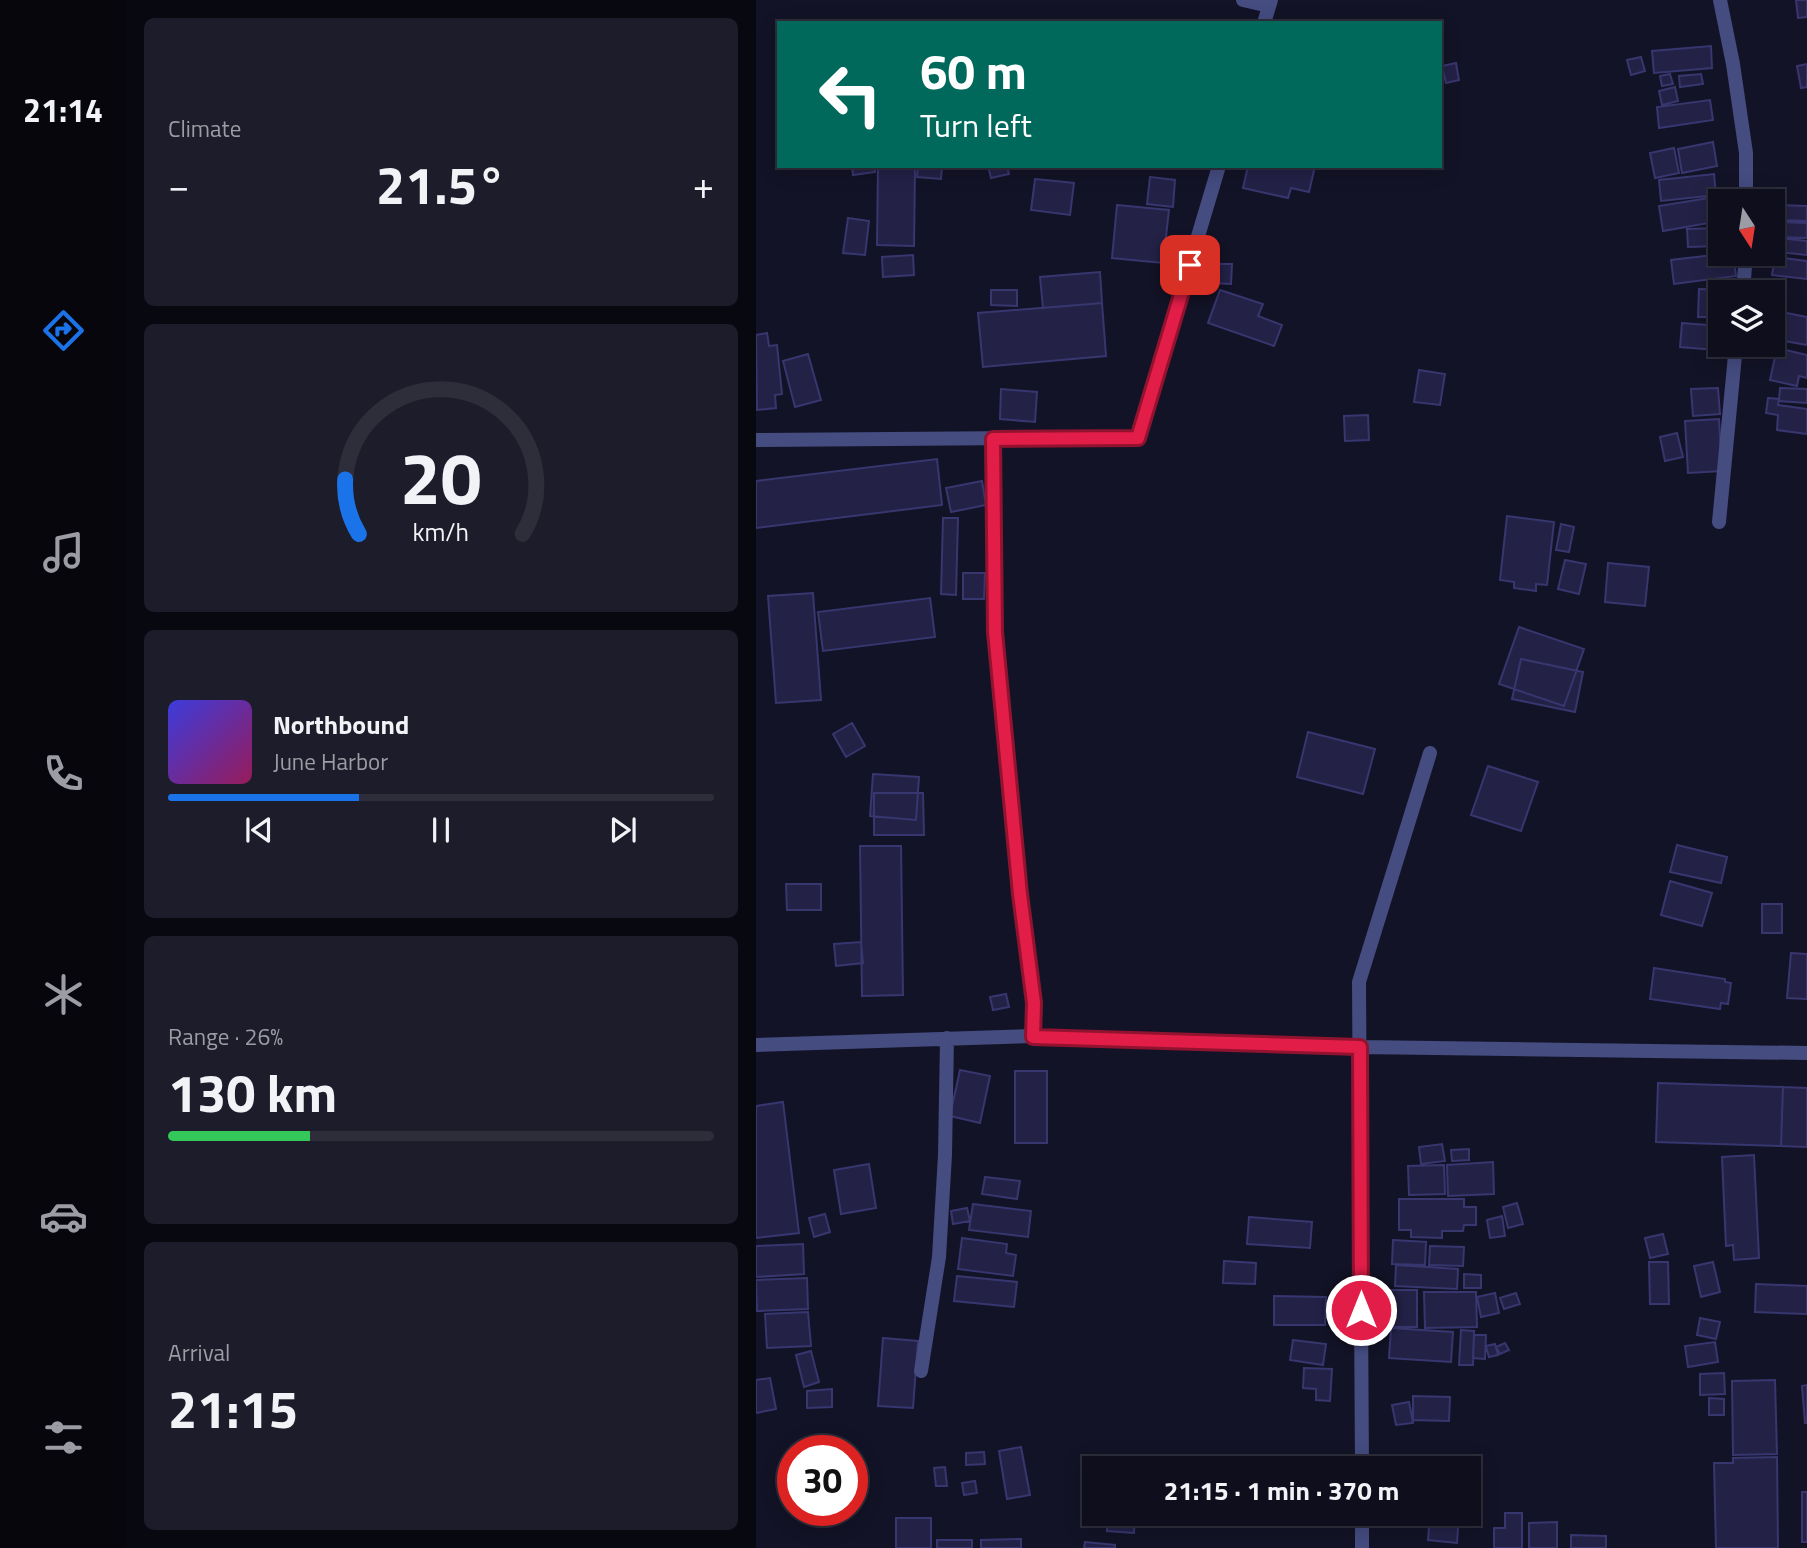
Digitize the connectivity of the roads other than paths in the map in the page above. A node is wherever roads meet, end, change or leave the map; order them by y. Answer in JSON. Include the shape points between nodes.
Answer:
{"nodes":[{"id":1,"x":1243,"y":0,"type":"edge"},
{"id":2,"x":1720,"y":0,"type":"edge"},
{"id":3,"x":1270,"y":3,"type":"edge"},
{"id":4,"x":1265,"y":21,"type":"edge"},
{"id":5,"x":1218,"y":168,"type":"edge"},
{"id":6,"x":1746,"y":189,"type":"edge"},
{"id":7,"x":1735,"y":357,"type":"edge"},
{"id":8,"x":993,"y":439,"type":"junction"},
{"id":9,"x":756,"y":440,"type":"edge"},
{"id":10,"x":1719,"y":522,"type":"dead end"},
{"id":11,"x":1430,"y":753,"type":"dead end"},
{"id":12,"x":1033,"y":1037,"type":"junction"},
{"id":13,"x":947,"y":1038,"type":"junction"},
{"id":14,"x":756,"y":1045,"type":"edge"},
{"id":15,"x":1360,"y":1047,"type":"junction"},
{"id":16,"x":1807,"y":1053,"type":"edge"},
{"id":17,"x":921,"y":1371,"type":"dead end"},
{"id":18,"x":1362,"y":1456,"type":"edge"},
{"id":19,"x":1362,"y":1526,"type":"edge"},
{"id":20,"x":1362,"y":1548,"type":"edge"}],
"edges":[{"from":1,"to":3,"type":"street"},
{"from":2,"to":6,"type":"street","via":[[1746,153]]},
{"from":3,"to":4,"type":"street"},
{"from":5,"to":8,"type":"street","via":[[1138,438]]},
{"from":7,"to":10,"type":"street"},
{"from":8,"to":9,"type":"street"},
{"from":8,"to":12,"type":"street","via":[[995,632],[1034,1003]]},
{"from":11,"to":15,"type":"street","via":[[1359,982]]},
{"from":12,"to":13,"type":"street"},
{"from":12,"to":15,"type":"street"},
{"from":13,"to":14,"type":"street"},
{"from":13,"to":17,"type":"street","via":[[939,1257]]},
{"from":15,"to":16,"type":"street"},
{"from":15,"to":18,"type":"street"},
{"from":19,"to":20,"type":"street"}]}
